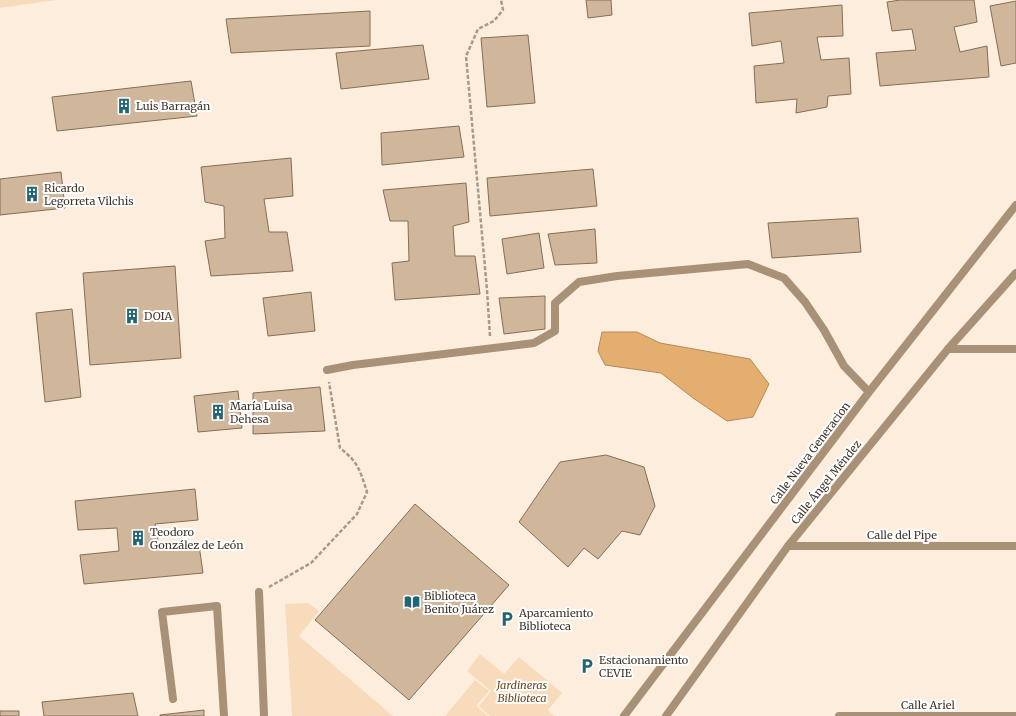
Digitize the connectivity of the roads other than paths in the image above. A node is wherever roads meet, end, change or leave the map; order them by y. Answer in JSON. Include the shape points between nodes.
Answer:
{"nodes":[{"id":1,"x":1016,"y":205,"type":"edge"},
{"id":2,"x":1016,"y":273,"type":"edge"},
{"id":3,"x":948,"y":349,"type":"junction"},
{"id":4,"x":1016,"y":349,"type":"edge"},
{"id":5,"x":327,"y":370,"type":"road end"},
{"id":6,"x":869,"y":392,"type":"junction"},
{"id":7,"x":788,"y":546,"type":"junction"},
{"id":8,"x":1016,"y":546,"type":"edge"},
{"id":9,"x":259,"y":592,"type":"road end"},
{"id":10,"x":173,"y":700,"type":"dead end"},
{"id":11,"x":224,"y":716,"type":"edge"},
{"id":12,"x":264,"y":716,"type":"edge"},
{"id":13,"x":624,"y":716,"type":"edge"},
{"id":14,"x":666,"y":716,"type":"edge"},
{"id":15,"x":839,"y":716,"type":"edge"},
{"id":16,"x":1016,"y":716,"type":"edge"}],
"edges":[{"from":1,"to":6,"type":"street","name":"Calle Nueva Generacion"},
{"from":2,"to":3,"type":"street","name":"Calle Ángel Méndez"},
{"from":3,"to":4,"type":"street"},
{"from":3,"to":7,"type":"street","name":"Calle Ángel Méndez"},
{"from":5,"to":6,"type":"street","via":[[534,343],[554,331],[555,303],[579,282],[748,264],[784,278],[805,302],[844,366]]},
{"from":6,"to":13,"type":"street","name":"Calle Nueva Generacion"},
{"from":7,"to":8,"type":"street","name":"Calle del Pipe"},
{"from":7,"to":14,"type":"street","name":"Calle Ángel Méndez"},
{"from":9,"to":12,"type":"street"},
{"from":10,"to":11,"type":"street","via":[[162,612],[217,606]]},
{"from":15,"to":16,"type":"street","name":"Calle Ariel"}]}
